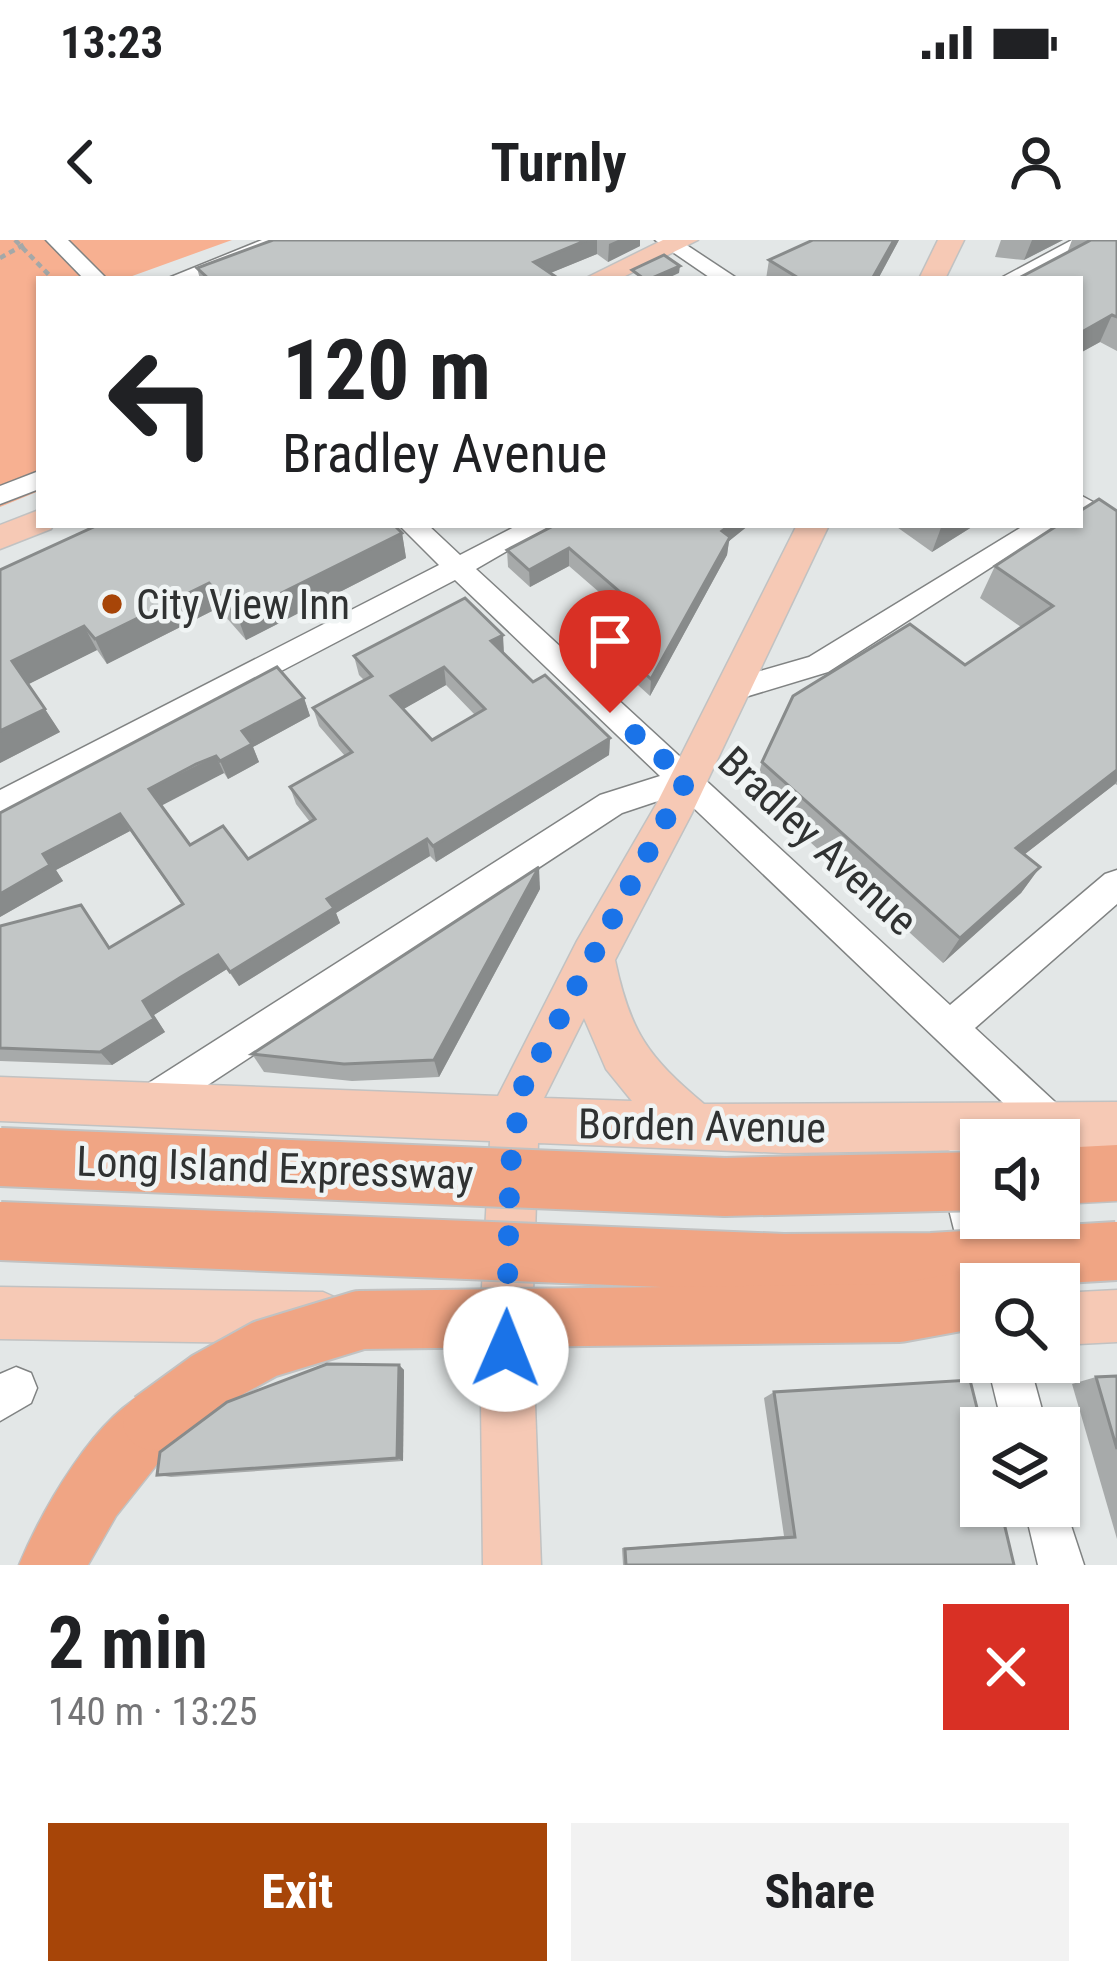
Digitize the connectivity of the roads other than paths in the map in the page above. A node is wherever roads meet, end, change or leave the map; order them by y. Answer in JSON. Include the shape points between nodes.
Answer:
{"nodes":[{"id":1,"x":56,"y":240,"type":"edge"},
{"id":2,"x":281,"y":240,"type":"edge"},
{"id":3,"x":951,"y":240,"type":"edge"},
{"id":4,"x":1088,"y":240,"type":"edge"},
{"id":5,"x":675,"y":242,"type":"edge"},
{"id":6,"x":93,"y":276,"type":"edge"},
{"id":7,"x":185,"y":276,"type":"edge"},
{"id":8,"x":603,"y":276,"type":"edge"},
{"id":9,"x":723,"y":276,"type":"edge"},
{"id":10,"x":933,"y":276,"type":"edge"},
{"id":11,"x":1016,"y":276,"type":"edge"},
{"id":12,"x":36,"y":480,"type":"edge"},
{"id":13,"x":0,"y":496,"type":"edge"},
{"id":14,"x":1083,"y":505,"type":"edge"},
{"id":15,"x":36,"y":522,"type":"edge"},
{"id":16,"x":1117,"y":527,"type":"edge"},
{"id":17,"x":415,"y":528,"type":"edge"},
{"id":18,"x":533,"y":528,"type":"edge"},
{"id":19,"x":812,"y":528,"type":"edge"},
{"id":20,"x":1039,"y":528,"type":"edge"},
{"id":21,"x":0,"y":538,"type":"edge"},
{"id":22,"x":457,"y":567,"type":"junction"},
{"id":23,"x":732,"y":690,"type":"junction"},
{"id":24,"x":687,"y":779,"type":"junction"},
{"id":25,"x":0,"y":805,"type":"edge"},
{"id":26,"x":1117,"y":884,"type":"edge"},
{"id":27,"x":592,"y":954,"type":"junction"},
{"id":28,"x":950,"y":1027,"type":"junction"},
{"id":29,"x":0,"y":1099,"type":"edge"},
{"id":30,"x":146,"y":1105,"type":"junction"},
{"id":31,"x":1029,"y":1119,"type":"edge"},
{"id":32,"x":515,"y":1120,"type":"junction"},
{"id":33,"x":1117,"y":1125,"type":"edge"},
{"id":34,"x":696,"y":1127,"type":"junction"},
{"id":35,"x":948,"y":1130,"type":"junction"},
{"id":36,"x":960,"y":1132,"type":"edge"},
{"id":37,"x":1080,"y":1142,"type":"edge"},
{"id":38,"x":0,"y":1157,"type":"edge"},
{"id":39,"x":1080,"y":1160,"type":"edge"},
{"id":40,"x":1117,"y":1173,"type":"edge"},
{"id":41,"x":960,"y":1181,"type":"edge"},
{"id":42,"x":0,"y":1232,"type":"edge"},
{"id":43,"x":1117,"y":1251,"type":"edge"},
{"id":44,"x":983,"y":1263,"type":"edge"},
{"id":45,"x":1117,"y":1273,"type":"edge"},
{"id":46,"x":1080,"y":1280,"type":"edge"},
{"id":47,"x":960,"y":1302,"type":"edge"},
{"id":48,"x":0,"y":1313,"type":"edge"},
{"id":49,"x":1117,"y":1316,"type":"edge"},
{"id":50,"x":1080,"y":1318,"type":"edge"},
{"id":51,"x":506,"y":1323,"type":"junction"},
{"id":52,"x":960,"y":1324,"type":"edge"},
{"id":53,"x":1051,"y":1527,"type":"edge"},
{"id":54,"x":52,"y":1565,"type":"edge"},
{"id":55,"x":512,"y":1565,"type":"edge"},
{"id":56,"x":1061,"y":1565,"type":"edge"}],
"edges":[{"from":1,"to":6,"type":"street"},
{"from":2,"to":7,"type":"street"},
{"from":3,"to":10,"type":"main road"},
{"from":4,"to":11,"type":"street"},
{"from":5,"to":8,"type":"main road"},
{"from":5,"to":9,"type":"street"},
{"from":12,"to":13,"type":"street"},
{"from":14,"to":16,"type":"street"},
{"from":15,"to":21,"type":"main road"},
{"from":17,"to":22,"type":"street","name":"Bradley Avenue"},
{"from":18,"to":22,"type":"street"},
{"from":19,"to":23,"type":"main road"},
{"from":20,"to":23,"type":"street","via":[[818,665]]},
{"from":22,"to":24,"type":"street","name":"Bradley Avenue"},
{"from":22,"to":25,"type":"street"},
{"from":23,"to":24,"type":"main road"},
{"from":24,"to":27,"type":"main road"},
{"from":24,"to":28,"type":"street","name":"Bradley Avenue"},
{"from":24,"to":30,"type":"street","via":[[611,804]]},
{"from":26,"to":28,"type":"street"},
{"from":27,"to":32,"type":"main road","via":[[522,1089]]},
{"from":27,"to":34,"type":"main road","via":[[614,1044]]},
{"from":28,"to":31,"type":"street","name":"Bradley Avenue"},
{"from":29,"to":30,"type":"main road","name":"Borden Avenue"},
{"from":30,"to":32,"type":"main road","name":"Borden Avenue"},
{"from":32,"to":34,"type":"main road","name":"Borden Avenue"},
{"from":32,"to":51,"type":"main road"},
{"from":33,"to":37,"type":"main road","name":"Borden Avenue"},
{"from":34,"to":35,"type":"main road","name":"Borden Avenue"},
{"from":35,"to":36,"type":"main road","name":"Borden Avenue"},
{"from":35,"to":44,"type":"street"},
{"from":38,"to":41,"type":"highway","name":"Long Island Expressway","bridge":true,"via":[[724,1186]]},
{"from":39,"to":40,"type":"highway"},
{"from":42,"to":43,"type":"highway","name":"Long Island Expressway","bridge":true,"via":[[783,1263]]},
{"from":45,"to":46,"type":"highway"},
{"from":47,"to":54,"type":"highway","bridge":true,"via":[[899,1313],[360,1319],[264,1349],[152,1421],[93,1493]]},
{"from":48,"to":51,"type":"main road"},
{"from":49,"to":50,"type":"main road"},
{"from":51,"to":52,"type":"main road"},
{"from":51,"to":55,"type":"main road"},
{"from":53,"to":56,"type":"street"}]}
